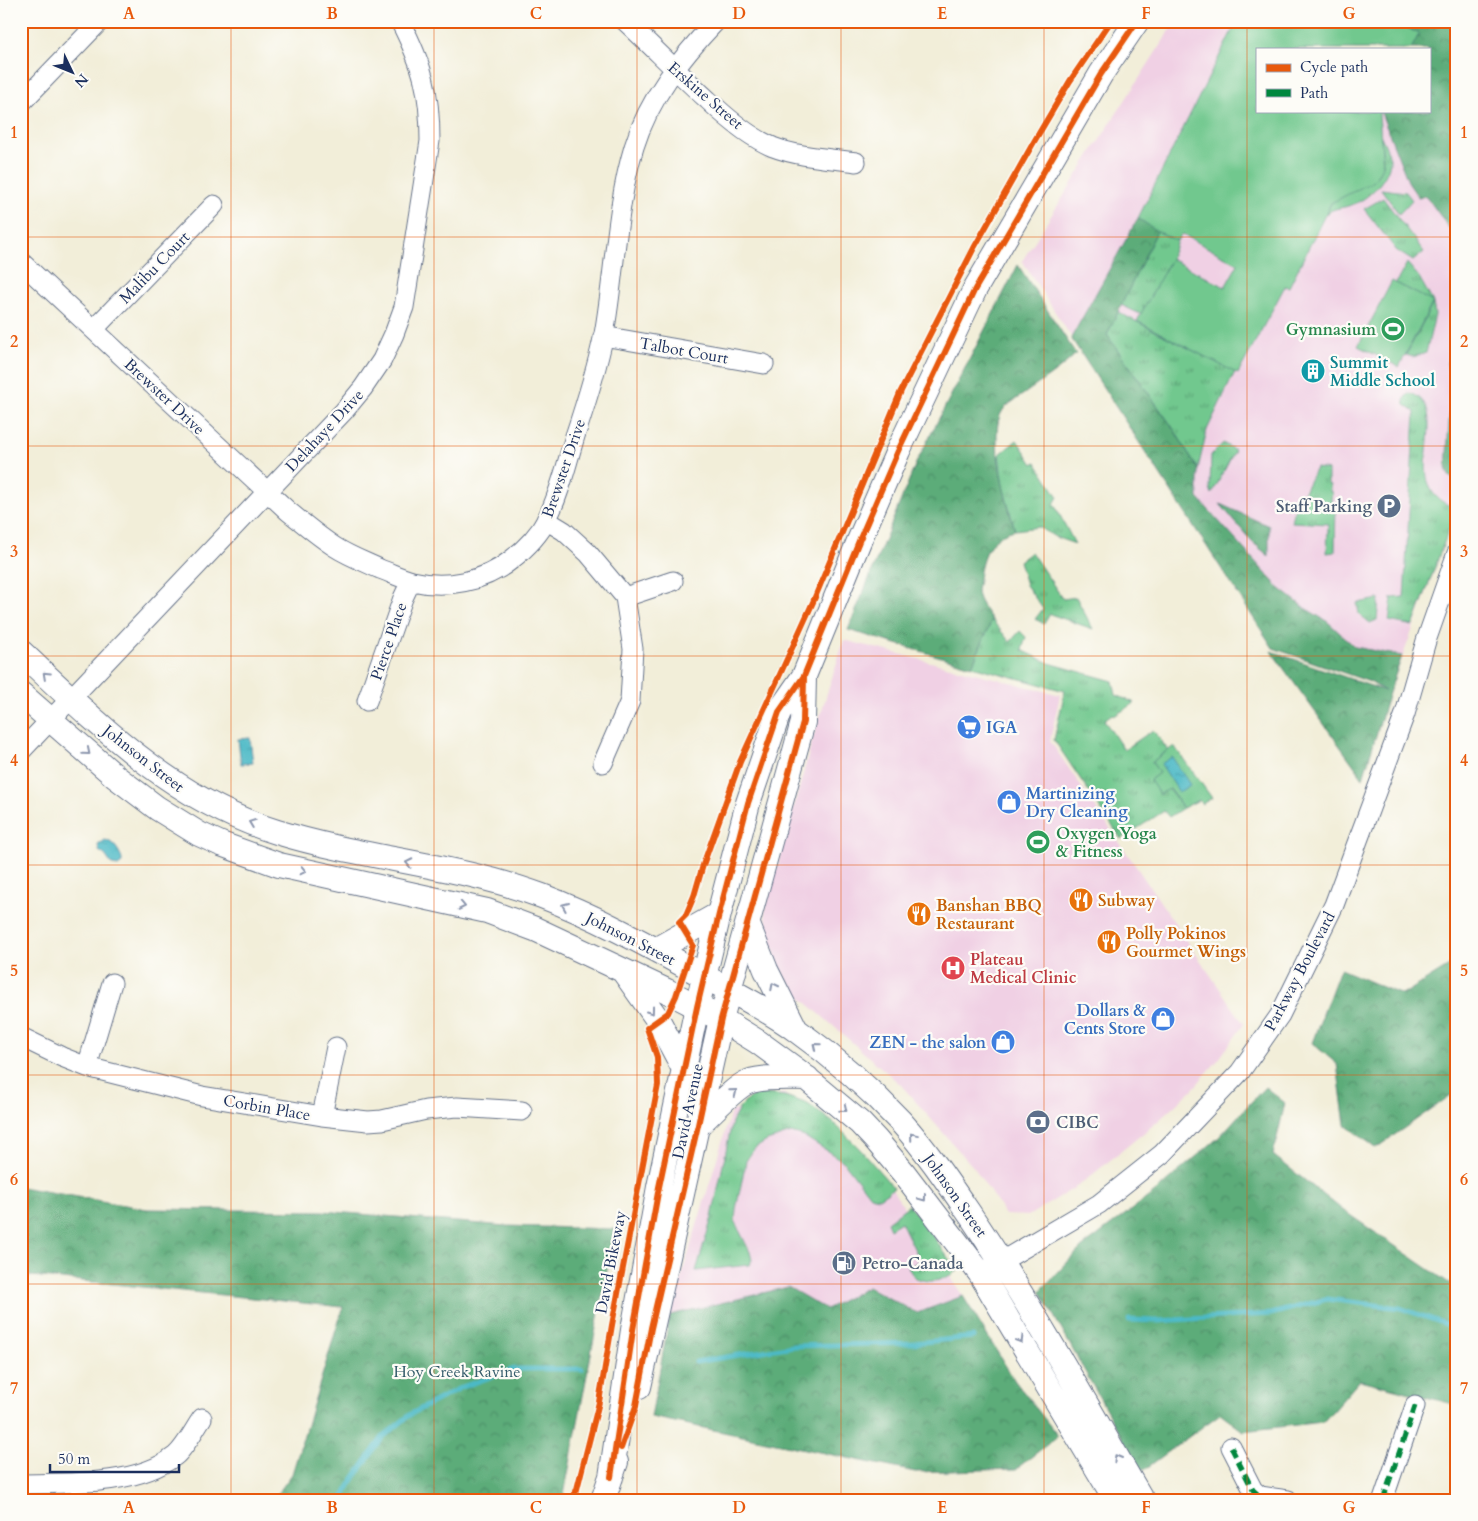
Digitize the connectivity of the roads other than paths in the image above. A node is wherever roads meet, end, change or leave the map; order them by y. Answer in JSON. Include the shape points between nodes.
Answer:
{"nodes":[{"id":1,"x":100,"y":21,"type":"edge"},
{"id":2,"x":400,"y":21,"type":"edge"},
{"id":3,"x":625,"y":21,"type":"edge"},
{"id":4,"x":716,"y":21,"type":"edge"},
{"id":5,"x":1137,"y":21,"type":"edge"},
{"id":6,"x":675,"y":69,"type":"junction"},
{"id":7,"x":21,"y":103,"type":"edge"},
{"id":8,"x":856,"y":162,"type":"dead end"},
{"id":9,"x":214,"y":205,"type":"dead end"},
{"id":10,"x":21,"y":262,"type":"edge"},
{"id":11,"x":94,"y":329,"type":"junction"},
{"id":12,"x":604,"y":336,"type":"junction"},
{"id":13,"x":764,"y":364,"type":"dead end"},
{"id":14,"x":267,"y":491,"type":"junction"},
{"id":15,"x":546,"y":520,"type":"junction"},
{"id":16,"x":1457,"y":553,"type":"edge"},
{"id":17,"x":411,"y":581,"type":"junction"},
{"id":18,"x":672,"y":581,"type":"dead end"},
{"id":19,"x":625,"y":597,"type":"junction"},
{"id":20,"x":21,"y":652,"type":"edge"},
{"id":21,"x":804,"y":676,"type":"junction"},
{"id":22,"x":21,"y":694,"type":"edge"},
{"id":23,"x":70,"y":698,"type":"junction"},
{"id":24,"x":367,"y":701,"type":"dead end"},
{"id":25,"x":50,"y":720,"type":"junction"},
{"id":26,"x":21,"y":751,"type":"edge"},
{"id":27,"x":603,"y":764,"type":"dead end"},
{"id":28,"x":718,"y":914,"type":"junction"},
{"id":29,"x":748,"y":925,"type":"junction"},
{"id":30,"x":657,"y":949,"type":"junction"},
{"id":31,"x":623,"y":971,"type":"junction"},
{"id":32,"x":705,"y":977,"type":"junction"},
{"id":33,"x":112,"y":983,"type":"dead end"},
{"id":34,"x":729,"y":989,"type":"junction"},
{"id":35,"x":698,"y":1007,"type":"junction"},
{"id":36,"x":721,"y":1019,"type":"junction"},
{"id":37,"x":796,"y":1030,"type":"junction"},
{"id":38,"x":21,"y":1037,"type":"edge"},
{"id":39,"x":336,"y":1047,"type":"dead end"},
{"id":40,"x":88,"y":1067,"type":"junction"},
{"id":41,"x":685,"y":1070,"type":"junction"},
{"id":42,"x":807,"y":1078,"type":"junction"},
{"id":43,"x":522,"y":1111,"type":"dead end"},
{"id":44,"x":322,"y":1116,"type":"junction"},
{"id":45,"x":698,"y":1125,"type":"junction"},
{"id":46,"x":1002,"y":1262,"type":"junction"},
{"id":47,"x":980,"y":1273,"type":"junction"},
{"id":48,"x":1415,"y":1406,"type":"dead end"},
{"id":49,"x":202,"y":1418,"type":"dead end"},
{"id":50,"x":1231,"y":1447,"type":"dead end"},
{"id":51,"x":611,"y":1476,"type":"junction"},
{"id":52,"x":21,"y":1484,"type":"edge"},
{"id":53,"x":1140,"y":1499,"type":"edge"},
{"id":54,"x":603,"y":1500,"type":"edge"},
{"id":55,"x":1116,"y":1500,"type":"edge"},
{"id":56,"x":1288,"y":1500,"type":"edge"},
{"id":57,"x":1383,"y":1500,"type":"edge"}],
"edges":[{"from":1,"to":7,"type":"street"},
{"from":2,"to":14,"type":"street","name":"Delahaye Drive","via":[[422,70],[430,115],[430,141],[404,307],[382,360],[363,388]]},
{"from":3,"to":6,"type":"street","name":"Erskine Street"},
{"from":4,"to":6,"type":"street","name":"Brewster Drive"},
{"from":5,"to":21,"type":"main road","name":"David Avenue","via":[[1101,74],[975,289],[894,460]]},
{"from":6,"to":8,"type":"street","name":"Erskine Street","via":[[727,118],[773,146],[806,156]]},
{"from":6,"to":12,"type":"street","name":"Brewster Drive","via":[[652,104],[635,146],[626,184]]},
{"from":9,"to":11,"type":"street","name":"Malibu Court"},
{"from":10,"to":11,"type":"street","name":"Brewster Drive"},
{"from":11,"to":14,"type":"street","name":"Brewster Drive"},
{"from":12,"to":13,"type":"street","name":"Talbot Court"},
{"from":12,"to":15,"type":"street","name":"Brewster Drive","via":[[556,498]]},
{"from":14,"to":17,"type":"street","name":"Brewster Drive","via":[[335,547]]},
{"from":14,"to":23,"type":"street","name":"Delahaye Drive"},
{"from":15,"to":17,"type":"street","name":"Brewster Drive","via":[[520,554],[500,569],[475,580],[452,584]]},
{"from":15,"to":19,"type":"street","via":[[588,553]]},
{"from":16,"to":46,"type":"street","name":"Parkway Boulevard","via":[[1404,714],[1334,905],[1280,1015],[1240,1072],[1162,1154],[1099,1204]]},
{"from":17,"to":24,"type":"street","name":"Pierce Place"},
{"from":18,"to":19,"type":"street"},
{"from":19,"to":27,"type":"street","via":[[633,649],[630,701]]},
{"from":23,"to":20,"type":"main road","name":"Johnson Street","one_way":true},
{"from":21,"to":28,"type":"main road","name":"David Avenue","via":[[779,712],[748,803]]},
{"from":21,"to":29,"type":"main road","name":"David Avenue","via":[[803,722]]},
{"from":22,"to":25,"type":"main road","name":"Johnson Street"},
{"from":23,"to":25,"type":"street","name":"Delahaye Drive"},
{"from":30,"to":23,"type":"main road","name":"Johnson Street","one_way":true,"via":[[575,910],[512,886],[317,843],[235,816],[206,803],[153,769]]},
{"from":25,"to":26,"type":"street","name":"Delahaye Drive"},
{"from":25,"to":31,"type":"main road","name":"Johnson Street","one_way":true,"via":[[157,808],[221,844],[293,869],[487,911],[535,929]]},
{"from":28,"to":30,"type":"main road"},
{"from":28,"to":32,"type":"main road","name":"David Avenue"},
{"from":29,"to":34,"type":"main road","name":"David Avenue"},
{"from":37,"to":29,"type":"main road","one_way":true,"via":[[763,964]]},
{"from":30,"to":32,"type":"main road","name":"Johnson Street"},
{"from":31,"to":35,"type":"main road","name":"Johnson Street"},
{"from":31,"to":41,"type":"main road","one_way":true,"via":[[658,1020]]},
{"from":32,"to":34,"type":"main road","name":"Johnson Street"},
{"from":32,"to":35,"type":"main road","name":"David Avenue"},
{"from":33,"to":40,"type":"street"},
{"from":34,"to":36,"type":"main road","name":"David Avenue"},
{"from":34,"to":37,"type":"main road","name":"Johnson Street"},
{"from":35,"to":36,"type":"main road","name":"Johnson Street"},
{"from":35,"to":41,"type":"main road","name":"David Avenue"},
{"from":36,"to":42,"type":"main road","name":"Johnson Street"},
{"from":36,"to":45,"type":"main road","name":"David Avenue"},
{"from":46,"to":37,"type":"main road","name":"Johnson Street","one_way":true,"via":[[931,1158],[901,1122],[863,1084]]},
{"from":38,"to":40,"type":"street","name":"Corbin Place"},
{"from":39,"to":44,"type":"street"},
{"from":40,"to":44,"type":"street","name":"Corbin Place","via":[[202,1096]]},
{"from":41,"to":51,"type":"main road","name":"David Avenue","via":[[653,1216]]},
{"from":45,"to":42,"type":"main road","one_way":true,"via":[[748,1082]]},
{"from":42,"to":47,"type":"main road","name":"Johnson Street","one_way":true,"via":[[876,1140]]},
{"from":43,"to":44,"type":"street","name":"Corbin Place","via":[[457,1107],[368,1121]]},
{"from":45,"to":51,"type":"main road","name":"David Avenue","via":[[636,1406]]},
{"from":46,"to":47,"type":"street","name":"Parkway Boulevard"},
{"from":53,"to":46,"type":"main road","name":"Johnson Street","one_way":true},
{"from":47,"to":55,"type":"main road","name":"Johnson Street","one_way":true},
{"from":48,"to":57,"type":"street"},
{"from":49,"to":52,"type":"street","via":[[177,1455],[150,1471],[91,1482]]},
{"from":50,"to":56,"type":"street","via":[[1253,1490],[1260,1496]]},
{"from":51,"to":54,"type":"main road","name":"David Avenue"}]}
